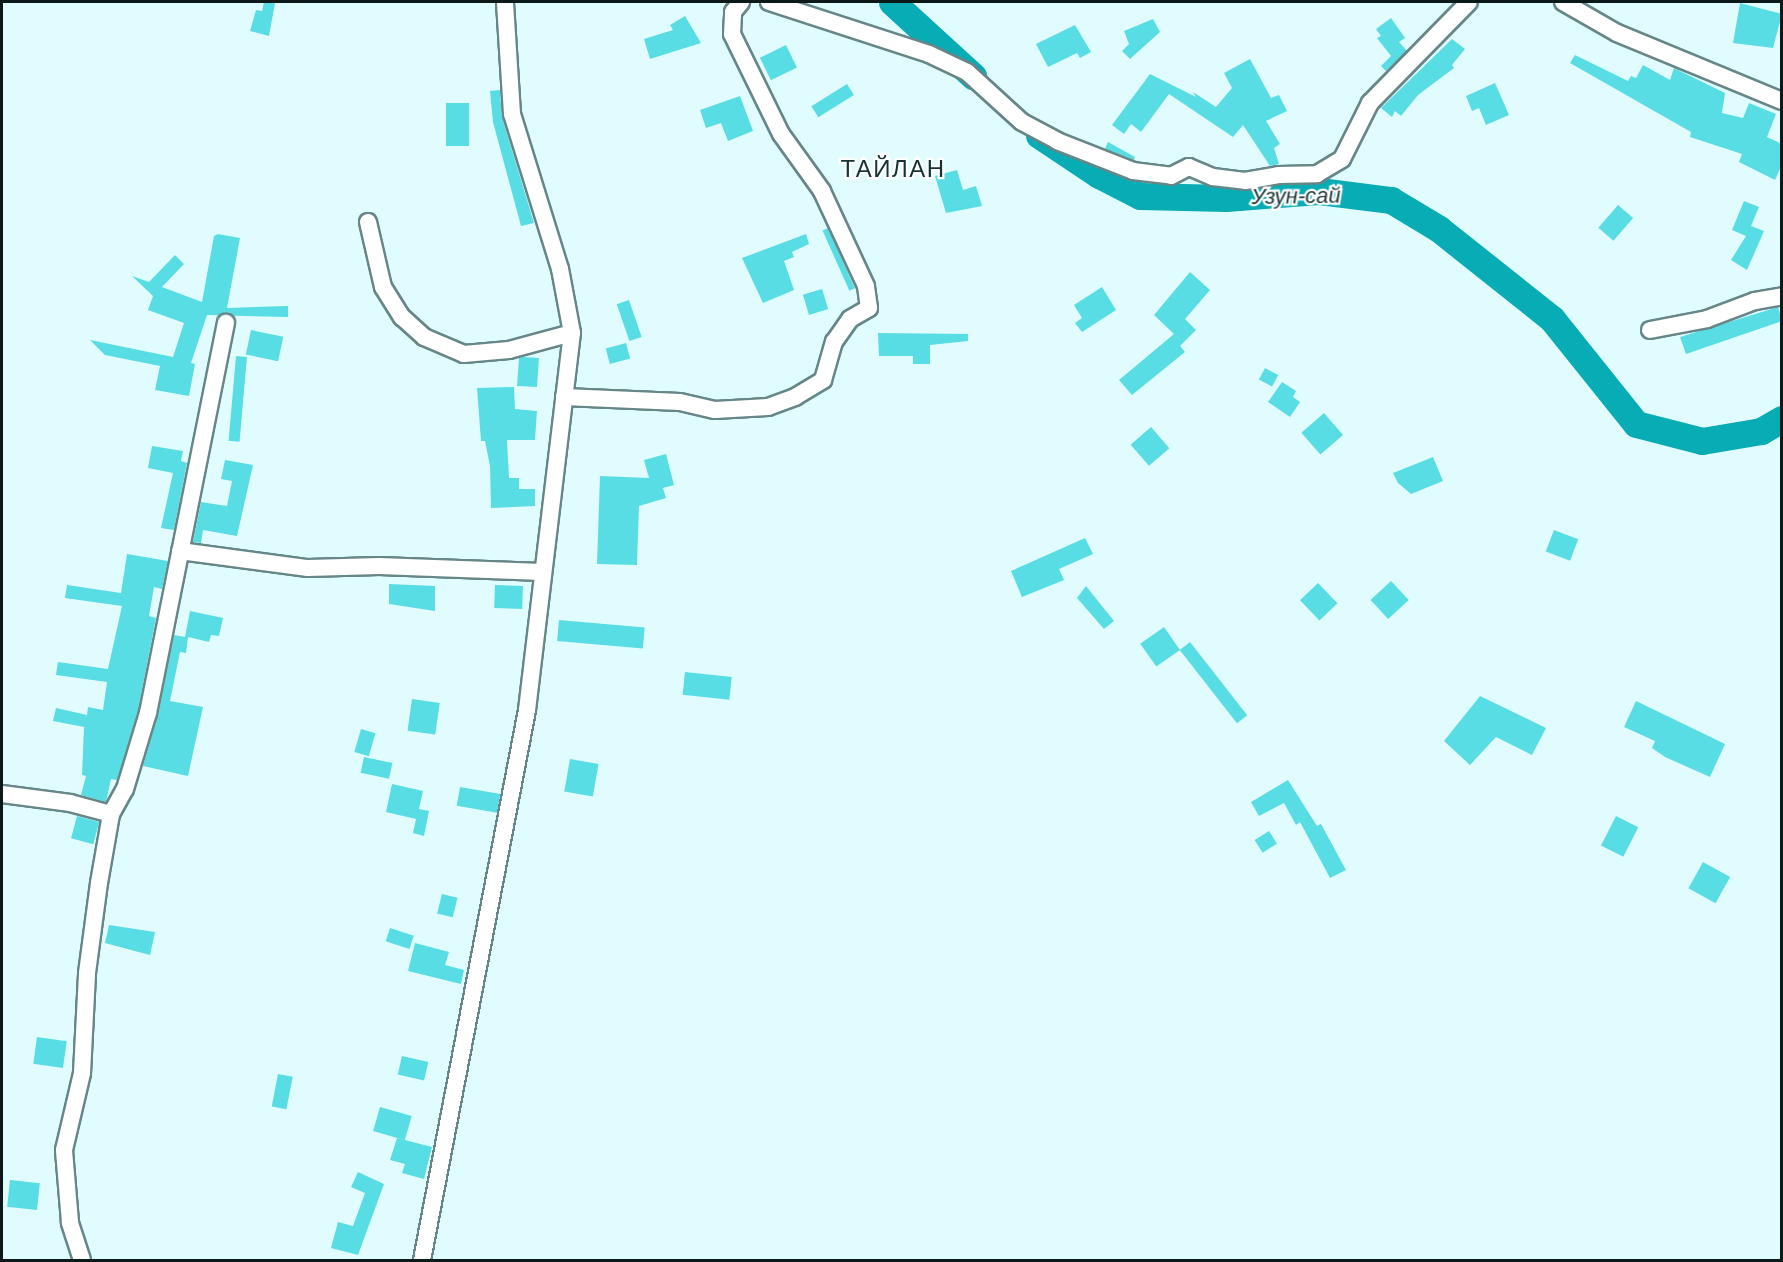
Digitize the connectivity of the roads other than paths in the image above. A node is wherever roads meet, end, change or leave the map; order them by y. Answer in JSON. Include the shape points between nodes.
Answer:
{"nodes":[{"id":1,"x":505,"y":2,"type":"edge"},
{"id":2,"x":741,"y":2,"type":"edge"},
{"id":3,"x":769,"y":2,"type":"edge"},
{"id":4,"x":1469,"y":2,"type":"edge"},
{"id":5,"x":1563,"y":2,"type":"edge"},
{"id":6,"x":1782,"y":101,"type":"edge"},
{"id":7,"x":368,"y":222,"type":"dead end"},
{"id":8,"x":1782,"y":296,"type":"edge"},
{"id":9,"x":226,"y":323,"type":"dead end"},
{"id":10,"x":1650,"y":330,"type":"dead end"},
{"id":11,"x":573,"y":333,"type":"junction"},
{"id":12,"x":564,"y":397,"type":"junction"},
{"id":13,"x":180,"y":550,"type":"junction"},
{"id":14,"x":543,"y":573,"type":"junction"},
{"id":15,"x":2,"y":794,"type":"edge"},
{"id":16,"x":111,"y":814,"type":"junction"},
{"id":17,"x":82,"y":1260,"type":"edge"},
{"id":18,"x":422,"y":1260,"type":"edge"}],
"edges":[{"from":1,"to":11,"type":"street","via":[[512,114],[560,269]]},
{"from":2,"to":12,"type":"street","via":[[732,12],[732,34],[781,134],[822,190],[866,286],[869,308],[850,319],[834,342],[823,380],[816,387],[768,407],[715,410],[680,402]]},
{"from":3,"to":4,"type":"street","via":[[928,54],[971,73],[1022,122],[1057,141],[1133,171],[1171,176],[1189,167],[1213,177],[1245,181],[1317,174],[1342,159],[1370,103]]},
{"from":5,"to":6,"type":"street","via":[[1617,33]]},
{"from":7,"to":11,"type":"street","via":[[383,287],[402,316],[424,337],[464,354],[509,350]]},
{"from":8,"to":10,"type":"street","via":[[1755,301],[1707,319]]},
{"from":9,"to":13,"type":"street"},
{"from":11,"to":12,"type":"street"},
{"from":12,"to":14,"type":"street"},
{"from":13,"to":14,"type":"street","via":[[308,568],[379,566]]},
{"from":13,"to":16,"type":"street","via":[[148,713],[124,789]]},
{"from":14,"to":18,"type":"street","via":[[527,710]]},
{"from":15,"to":16,"type":"street","via":[[70,803]]},
{"from":16,"to":17,"type":"street","via":[[87,973],[82,1073],[64,1150],[70,1222]]}]}
